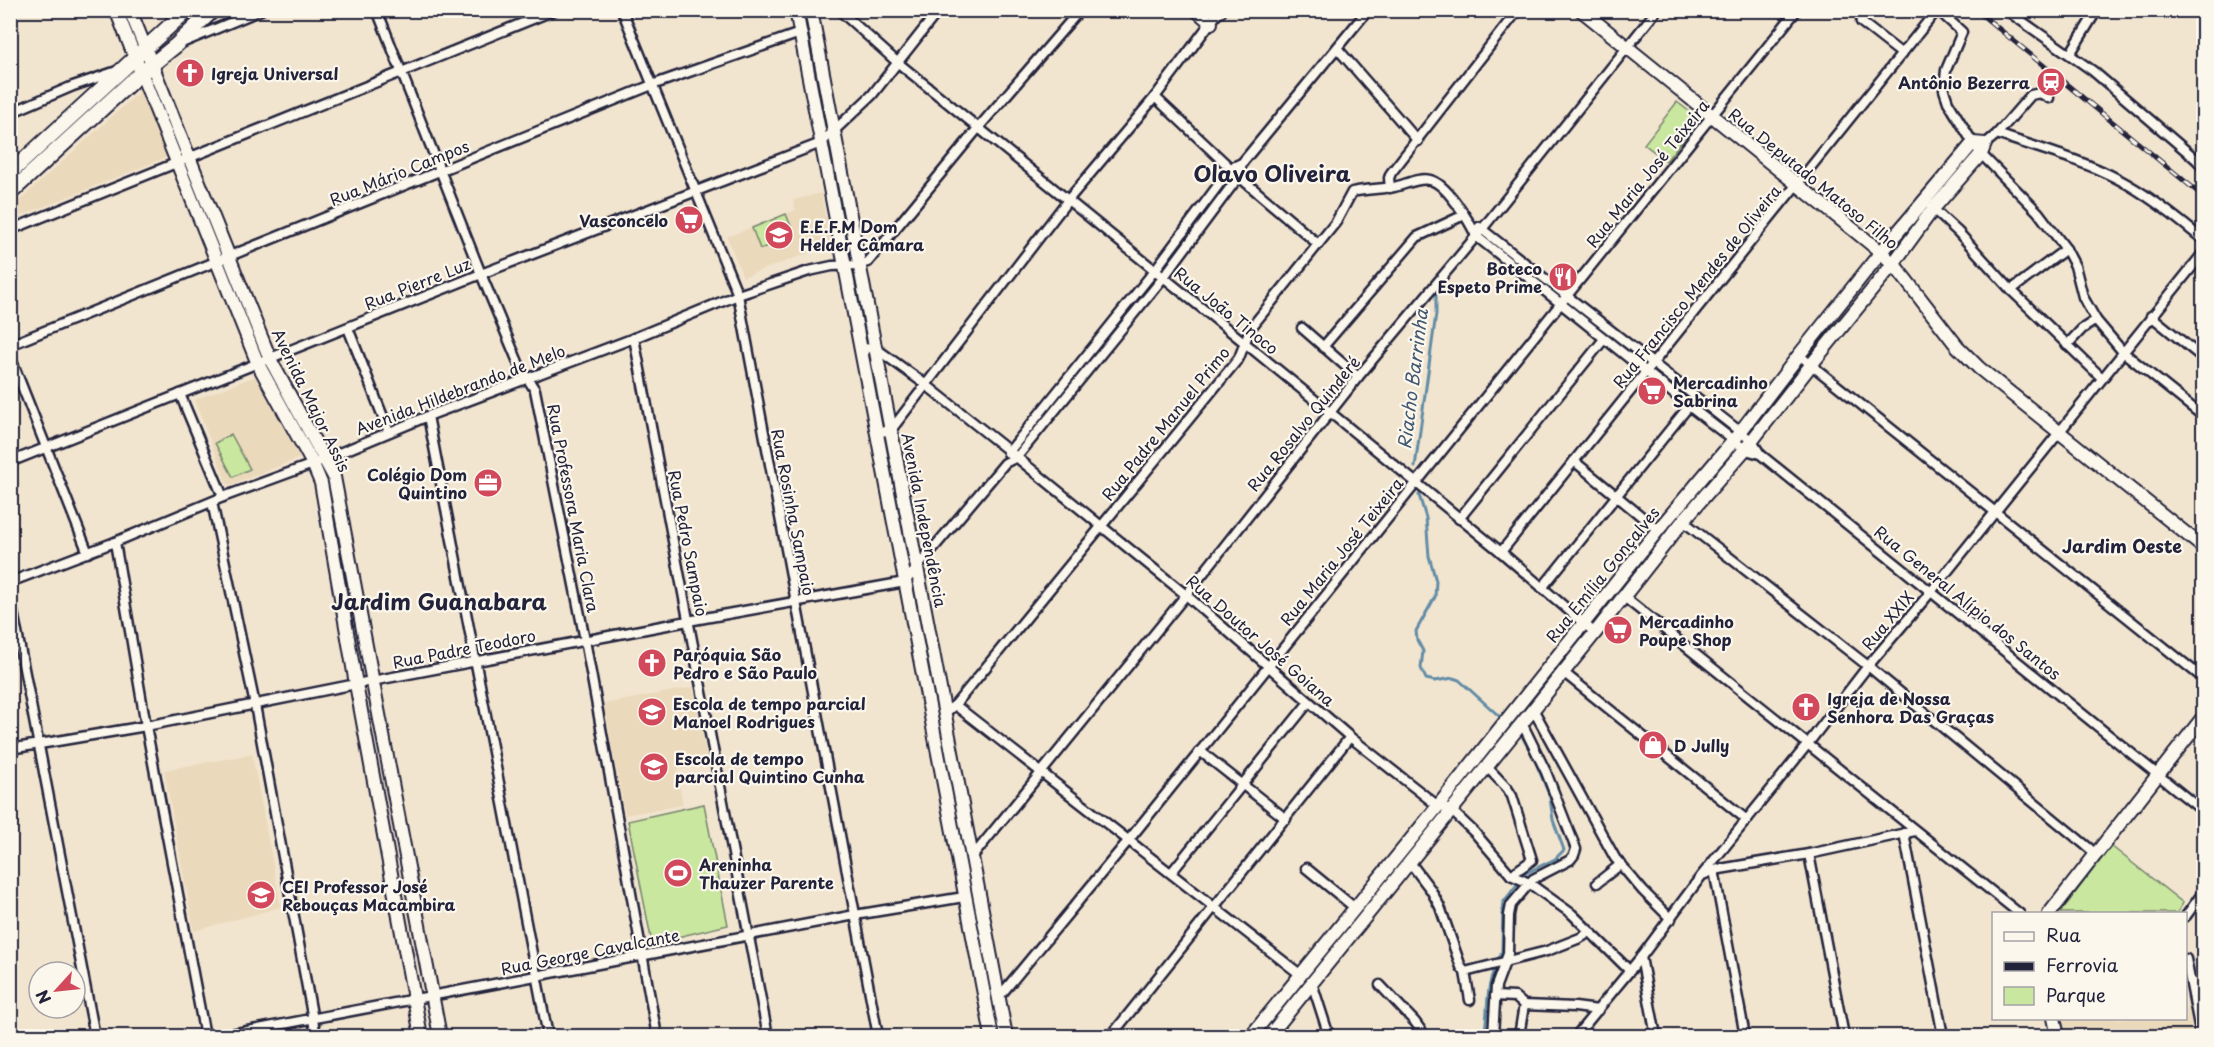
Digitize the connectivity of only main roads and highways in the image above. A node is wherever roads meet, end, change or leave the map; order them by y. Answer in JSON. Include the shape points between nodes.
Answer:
{"nodes":[{"id":1,"x":187,"y":10,"type":"edge"},
{"id":2,"x":213,"y":10,"type":"edge"},
{"id":3,"x":10,"y":173,"type":"edge"},
{"id":4,"x":10,"y":193,"type":"edge"}],
"edges":[{"from":1,"to":3,"type":"main road"},
{"from":2,"to":4,"type":"main road"}]}
